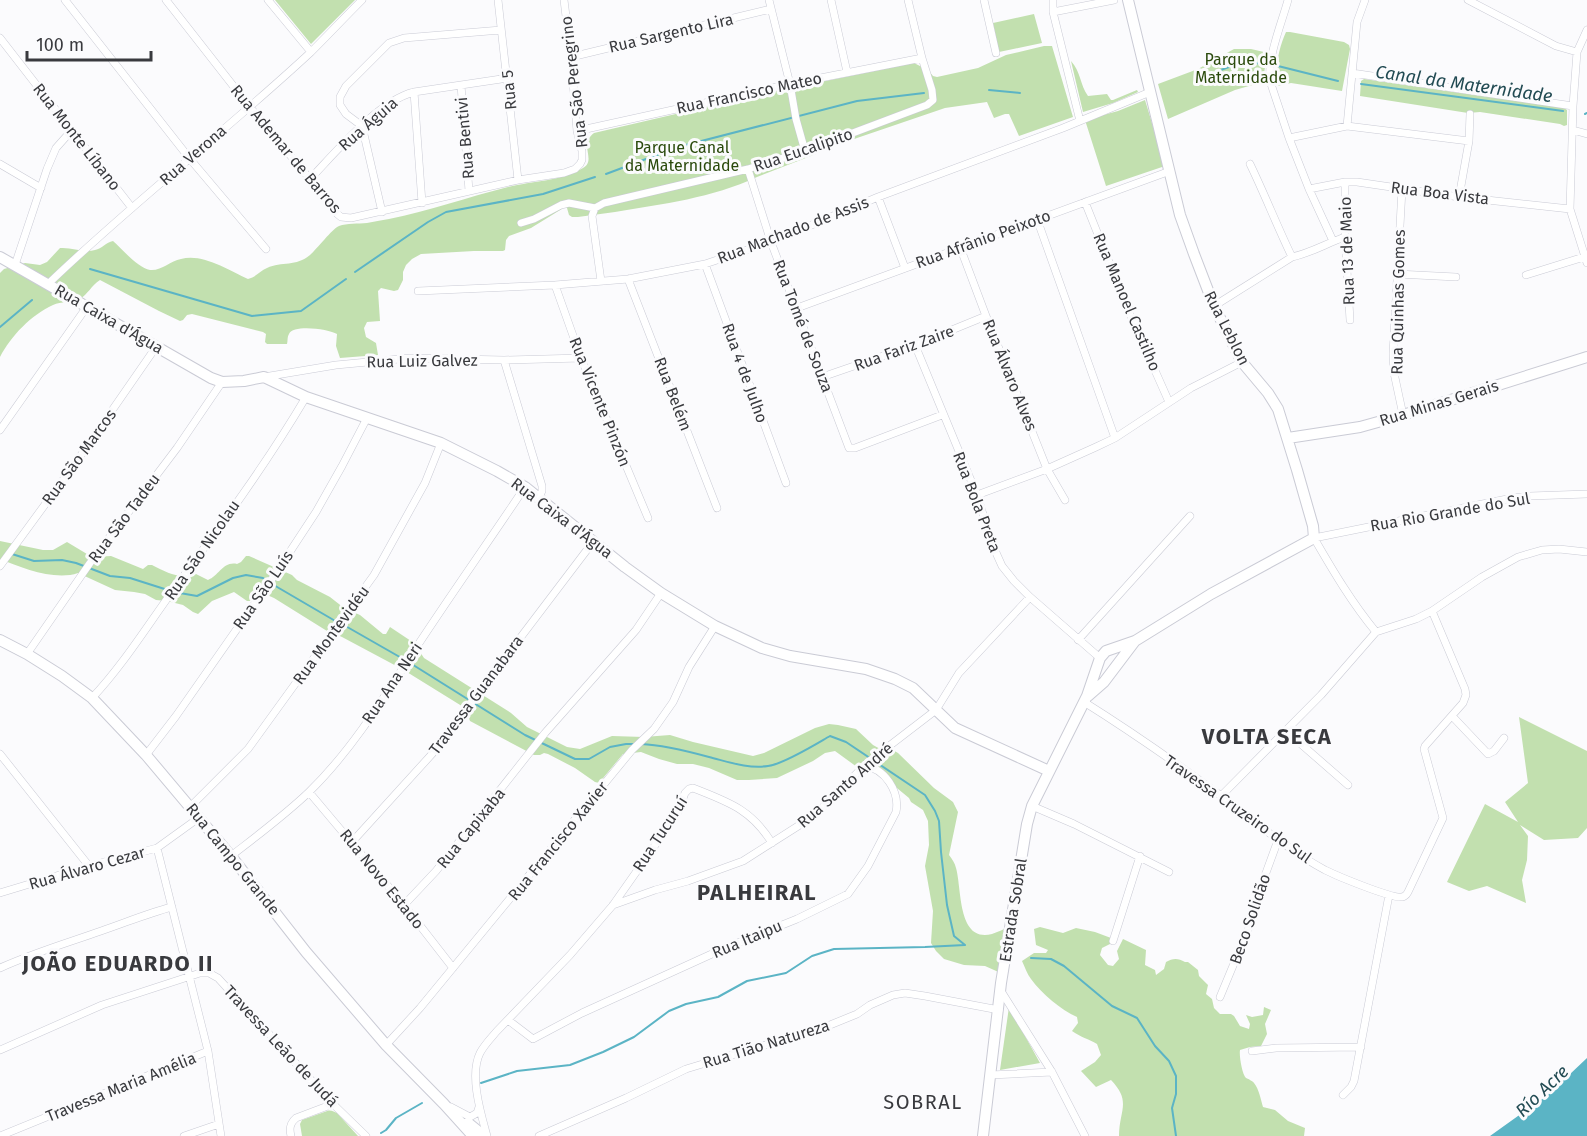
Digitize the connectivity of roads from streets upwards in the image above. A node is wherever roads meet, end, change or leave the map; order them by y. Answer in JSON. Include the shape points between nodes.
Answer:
{"nodes":[{"id":1,"x":65,"y":0,"type":"edge"},
{"id":2,"x":166,"y":0,"type":"edge"},
{"id":3,"x":268,"y":0,"type":"edge"},
{"id":4,"x":362,"y":0,"type":"edge"},
{"id":5,"x":498,"y":0,"type":"edge"},
{"id":6,"x":564,"y":0,"type":"edge"},
{"id":7,"x":769,"y":0,"type":"edge"},
{"id":8,"x":831,"y":0,"type":"edge"},
{"id":9,"x":908,"y":0,"type":"edge"},
{"id":10,"x":984,"y":0,"type":"edge"},
{"id":11,"x":1053,"y":0,"type":"edge"},
{"id":12,"x":1114,"y":0,"type":"edge"},
{"id":13,"x":1128,"y":0,"type":"edge"},
{"id":14,"x":1288,"y":0,"type":"edge"},
{"id":15,"x":1365,"y":0,"type":"edge"},
{"id":16,"x":1468,"y":0,"type":"edge"},
{"id":17,"x":771,"y":9,"type":"junction"},
{"id":18,"x":1053,"y":12,"type":"junction"},
{"id":19,"x":501,"y":30,"type":"junction"},
{"id":20,"x":1587,"y":30,"type":"edge"},
{"id":21,"x":0,"y":38,"type":"edge"},
{"id":22,"x":1577,"y":51,"type":"junction"},
{"id":23,"x":311,"y":52,"type":"junction"},
{"id":24,"x":996,"y":53,"type":"dead end"},
{"id":25,"x":571,"y":57,"type":"junction"},
{"id":26,"x":922,"y":58,"type":"junction"},
{"id":27,"x":847,"y":72,"type":"junction"},
{"id":28,"x":1352,"y":75,"type":"junction"},
{"id":29,"x":508,"y":78,"type":"junction"},
{"id":30,"x":790,"y":84,"type":"junction"},
{"id":31,"x":461,"y":85,"type":"junction"},
{"id":32,"x":414,"y":92,"type":"junction"},
{"id":33,"x":1150,"y":92,"type":"junction"},
{"id":34,"x":249,"y":106,"type":"junction"},
{"id":35,"x":1573,"y":108,"type":"junction"},
{"id":36,"x":1470,"y":114,"type":"dead end"},
{"id":37,"x":1080,"y":121,"type":"junction"},
{"id":38,"x":362,"y":126,"type":"junction"},
{"id":39,"x":1347,"y":126,"type":"junction"},
{"id":40,"x":72,"y":130,"type":"junction"},
{"id":41,"x":1573,"y":130,"type":"junction"},
{"id":42,"x":577,"y":131,"type":"junction"},
{"id":43,"x":1587,"y":134,"type":"edge"},
{"id":44,"x":1290,"y":138,"type":"junction"},
{"id":45,"x":1469,"y":141,"type":"junction"},
{"id":46,"x":805,"y":151,"type":"junction"},
{"id":47,"x":190,"y":159,"type":"junction"},
{"id":48,"x":0,"y":164,"type":"edge"},
{"id":49,"x":580,"y":164,"type":"joint"},
{"id":50,"x":1250,"y":164,"type":"dead end"},
{"id":51,"x":748,"y":170,"type":"junction"},
{"id":52,"x":1170,"y":171,"type":"junction"},
{"id":53,"x":310,"y":179,"type":"junction"},
{"id":54,"x":518,"y":180,"type":"junction"},
{"id":55,"x":1345,"y":182,"type":"junction"},
{"id":56,"x":41,"y":188,"type":"junction"},
{"id":57,"x":1309,"y":189,"type":"junction"},
{"id":58,"x":1402,"y":189,"type":"junction"},
{"id":59,"x":470,"y":191,"type":"junction"},
{"id":60,"x":878,"y":197,"type":"junction"},
{"id":61,"x":1459,"y":197,"type":"junction"},
{"id":62,"x":422,"y":202,"type":"junction"},
{"id":63,"x":1085,"y":202,"type":"junction"},
{"id":64,"x":132,"y":208,"type":"junction"},
{"id":65,"x":596,"y":208,"type":"junction"},
{"id":66,"x":1570,"y":208,"type":"junction"},
{"id":67,"x":382,"y":212,"type":"junction"},
{"id":68,"x":1037,"y":219,"type":"junction"},
{"id":69,"x":521,"y":223,"type":"dead end"},
{"id":70,"x":1345,"y":237,"type":"junction"},
{"id":71,"x":1333,"y":241,"type":"junction"},
{"id":72,"x":771,"y":242,"type":"junction"},
{"id":73,"x":960,"y":247,"type":"junction"},
{"id":74,"x":266,"y":249,"type":"dead end"},
{"id":75,"x":0,"y":257,"type":"edge"},
{"id":76,"x":1292,"y":257,"type":"junction"},
{"id":77,"x":1586,"y":259,"type":"edge"},
{"id":78,"x":705,"y":264,"type":"junction"},
{"id":79,"x":15,"y":265,"type":"junction"},
{"id":80,"x":905,"y":268,"type":"junction"},
{"id":81,"x":1397,"y":274,"type":"junction"},
{"id":82,"x":1526,"y":275,"type":"dead end"},
{"id":83,"x":1456,"y":277,"type":"dead end"},
{"id":84,"x":628,"y":279,"type":"junction"},
{"id":85,"x":601,"y":281,"type":"junction"},
{"id":86,"x":48,"y":285,"type":"junction"},
{"id":87,"x":555,"y":285,"type":"junction"},
{"id":88,"x":418,"y":291,"type":"dead end"},
{"id":89,"x":1214,"y":306,"type":"junction"},
{"id":90,"x":87,"y":308,"type":"junction"},
{"id":91,"x":797,"y":308,"type":"junction"},
{"id":92,"x":986,"y":316,"type":"junction"},
{"id":93,"x":1350,"y":320,"type":"dead end"},
{"id":94,"x":915,"y":345,"type":"junction"},
{"id":95,"x":156,"y":347,"type":"junction"},
{"id":96,"x":1587,"y":357,"type":"edge"},
{"id":97,"x":581,"y":358,"type":"junction"},
{"id":98,"x":504,"y":360,"type":"junction"},
{"id":99,"x":1242,"y":362,"type":"junction"},
{"id":100,"x":264,"y":377,"type":"junction"},
{"id":101,"x":822,"y":377,"type":"junction"},
{"id":102,"x":222,"y":382,"type":"junction"},
{"id":103,"x":306,"y":398,"type":"junction"},
{"id":104,"x":1169,"y":402,"type":"junction"},
{"id":105,"x":942,"y":415,"type":"junction"},
{"id":106,"x":1403,"y":415,"type":"junction"},
{"id":107,"x":367,"y":418,"type":"junction"},
{"id":108,"x":0,"y":430,"type":"edge"},
{"id":109,"x":1115,"y":438,"type":"junction"},
{"id":110,"x":1288,"y":438,"type":"junction"},
{"id":111,"x":441,"y":443,"type":"junction"},
{"id":112,"x":1047,"y":469,"type":"junction"},
{"id":113,"x":786,"y":483,"type":"dead end"},
{"id":114,"x":525,"y":487,"type":"junction"},
{"id":115,"x":1587,"y":494,"type":"edge"},
{"id":116,"x":977,"y":495,"type":"junction"},
{"id":117,"x":539,"y":497,"type":"junction"},
{"id":118,"x":1065,"y":500,"type":"dead end"},
{"id":119,"x":717,"y":508,"type":"dead end"},
{"id":120,"x":1190,"y":516,"type":"dead end"},
{"id":121,"x":648,"y":518,"type":"dead end"},
{"id":122,"x":1314,"y":538,"type":"junction"},
{"id":123,"x":593,"y":542,"type":"junction"},
{"id":124,"x":1587,"y":552,"type":"edge"},
{"id":125,"x":0,"y":565,"type":"edge"},
{"id":126,"x":661,"y":593,"type":"junction"},
{"id":127,"x":1030,"y":597,"type":"junction"},
{"id":128,"x":1432,"y":611,"type":"junction"},
{"id":129,"x":715,"y":626,"type":"junction"},
{"id":130,"x":1376,"y":632,"type":"junction"},
{"id":131,"x":1077,"y":640,"type":"junction"},
{"id":132,"x":1135,"y":641,"type":"junction"},
{"id":133,"x":1,"y":643,"type":"edge"},
{"id":134,"x":1111,"y":648,"type":"junction"},
{"id":135,"x":27,"y":654,"type":"junction"},
{"id":136,"x":1100,"y":658,"type":"junction"},
{"id":137,"x":1121,"y":658,"type":"junction"},
{"id":138,"x":1095,"y":673,"type":"junction"},
{"id":139,"x":1104,"y":682,"type":"junction"},
{"id":140,"x":92,"y":698,"type":"junction"},
{"id":141,"x":1086,"y":699,"type":"junction"},
{"id":142,"x":936,"y":710,"type":"junction"},
{"id":143,"x":1452,"y":716,"type":"junction"},
{"id":144,"x":1286,"y":731,"type":"junction"},
{"id":145,"x":1504,"y":738,"type":"dead end"},
{"id":146,"x":0,"y":754,"type":"edge"},
{"id":147,"x":146,"y":755,"type":"junction"},
{"id":148,"x":866,"y":764,"type":"junction"},
{"id":149,"x":1049,"y":771,"type":"junction"},
{"id":150,"x":1348,"y":785,"type":"dead end"},
{"id":151,"x":309,"y":792,"type":"junction"},
{"id":152,"x":1221,"y":796,"type":"junction"},
{"id":153,"x":1032,"y":806,"type":"junction"},
{"id":154,"x":191,"y":807,"type":"junction"},
{"id":155,"x":200,"y":817,"type":"junction"},
{"id":156,"x":1278,"y":840,"type":"junction"},
{"id":157,"x":352,"y":842,"type":"junction"},
{"id":158,"x":772,"y":843,"type":"junction"},
{"id":159,"x":158,"y":848,"type":"junction"},
{"id":160,"x":231,"y":856,"type":"junction"},
{"id":161,"x":1140,"y":856,"type":"junction"},
{"id":162,"x":89,"y":866,"type":"junction"},
{"id":163,"x":1169,"y":872,"type":"dead end"},
{"id":164,"x":0,"y":893,"type":"edge"},
{"id":165,"x":1389,"y":895,"type":"junction"},
{"id":166,"x":404,"y":905,"type":"junction"},
{"id":167,"x":614,"y":905,"type":"junction"},
{"id":168,"x":172,"y":907,"type":"junction"},
{"id":169,"x":1113,"y":941,"type":"dead end"},
{"id":170,"x":0,"y":968,"type":"edge"},
{"id":171,"x":453,"y":968,"type":"junction"},
{"id":172,"x":189,"y":977,"type":"junction"},
{"id":173,"x":1001,"y":987,"type":"junction"},
{"id":174,"x":1220,"y":997,"type":"dead end"},
{"id":175,"x":999,"y":1010,"type":"junction"},
{"id":176,"x":508,"y":1020,"type":"junction"},
{"id":177,"x":386,"y":1045,"type":"junction"},
{"id":178,"x":1361,"y":1047,"type":"junction"},
{"id":179,"x":0,"y":1050,"type":"edge"},
{"id":180,"x":208,"y":1051,"type":"junction"},
{"id":181,"x":1252,"y":1051,"type":"dead end"},
{"id":182,"x":1052,"y":1072,"type":"junction"},
{"id":183,"x":990,"y":1075,"type":"junction"},
{"id":184,"x":1343,"y":1095,"type":"dead end"},
{"id":185,"x":333,"y":1104,"type":"junction"},
{"id":186,"x":444,"y":1104,"type":"junction"},
{"id":187,"x":479,"y":1107,"type":"junction"},
{"id":188,"x":219,"y":1124,"type":"junction"},
{"id":189,"x":0,"y":1136,"type":"edge"},
{"id":190,"x":184,"y":1136,"type":"edge"},
{"id":191,"x":221,"y":1136,"type":"edge"},
{"id":192,"x":291,"y":1136,"type":"edge"},
{"id":193,"x":366,"y":1136,"type":"edge"},
{"id":194,"x":473,"y":1136,"type":"edge"},
{"id":195,"x":486,"y":1136,"type":"edge"},
{"id":196,"x":539,"y":1136,"type":"edge"},
{"id":197,"x":983,"y":1136,"type":"edge"},
{"id":198,"x":1085,"y":1136,"type":"edge"}],
"edges":[{"from":1,"to":47,"type":"street"},
{"from":2,"to":34,"type":"street","name":"Rua Ademar de Barros"},
{"from":3,"to":23,"type":"street"},
{"from":4,"to":23,"type":"street","name":"Rua Verona"},
{"from":5,"to":19,"type":"street","name":"Rua 5"},
{"from":6,"to":25,"type":"street","name":"Rua São Peregrino"},
{"from":7,"to":17,"type":"street"},
{"from":8,"to":27,"type":"street"},
{"from":9,"to":26,"type":"street"},
{"from":10,"to":24,"type":"street"},
{"from":11,"to":18,"type":"street"},
{"from":12,"to":18,"type":"street"},
{"from":13,"to":33,"type":"street","name":"Rua Leblon"},
{"from":14,"to":44,"type":"street","via":[[1269,73]]},
{"from":15,"to":28,"type":"street","via":[[1357,22]]},
{"from":16,"to":22,"type":"street","via":[[1556,46]]},
{"from":17,"to":25,"type":"street","name":"Rua Sargento Lira"},
{"from":17,"to":30,"type":"street"},
{"from":18,"to":37,"type":"street"},
{"from":19,"to":29,"type":"street","name":"Rua 5"},
{"from":19,"to":38,"type":"street","via":[[404,38],[389,43],[340,97],[346,114]]},
{"from":20,"to":22,"type":"street"},
{"from":21,"to":40,"type":"street","name":"Rua Monte Líbano"},
{"from":22,"to":35,"type":"street"},
{"from":23,"to":34,"type":"street","name":"Rua Verona"},
{"from":25,"to":42,"type":"street","name":"Rua São Peregrino"},
{"from":26,"to":27,"type":"street","name":"Rua Francisco Mateo"},
{"from":26,"to":46,"type":"street","name":"Rua Eucalipito","via":[[933,97],[927,105]]},
{"from":27,"to":30,"type":"street","name":"Rua Francisco Mateo"},
{"from":28,"to":35,"type":"street"},
{"from":28,"to":39,"type":"street"},
{"from":29,"to":31,"type":"street","name":"Rua Águia"},
{"from":29,"to":54,"type":"street","name":"Rua 5"},
{"from":30,"to":42,"type":"street","name":"Rua Francisco Mateo"},
{"from":30,"to":46,"type":"street"},
{"from":31,"to":32,"type":"street","name":"Rua Águia"},
{"from":31,"to":59,"type":"street","name":"Rua Bentivi"},
{"from":32,"to":38,"type":"street","name":"Rua Águia","via":[[393,100]]},
{"from":32,"to":62,"type":"street"},
{"from":33,"to":37,"type":"street","name":"Rua Machado de Assis"},
{"from":33,"to":52,"type":"street","name":"Rua Leblon"},
{"from":34,"to":47,"type":"street","name":"Rua Verona"},
{"from":34,"to":53,"type":"street","name":"Rua Ademar de Barros"},
{"from":35,"to":41,"type":"street"},
{"from":36,"to":45,"type":"street"},
{"from":37,"to":60,"type":"street","name":"Rua Machado de Assis"},
{"from":38,"to":53,"type":"street","name":"Rua Águia"},
{"from":38,"to":67,"type":"street"},
{"from":39,"to":44,"type":"street"},
{"from":39,"to":45,"type":"street"},
{"from":40,"to":56,"type":"street","via":[[56,148]]},
{"from":40,"to":64,"type":"street","name":"Rua Monte Líbano"},
{"from":41,"to":43,"type":"street"},
{"from":41,"to":66,"type":"street"},
{"from":42,"to":49,"type":"street","name":"Rua São Peregrino","via":[[582,151]]},
{"from":44,"to":57,"type":"street"},
{"from":45,"to":61,"type":"street"},
{"from":46,"to":51,"type":"street","name":"Rua Eucalipito"},
{"from":47,"to":64,"type":"street","name":"Rua Verona"},
{"from":47,"to":74,"type":"street"},
{"from":48,"to":56,"type":"street"},
{"from":49,"to":54,"type":"street","name":"Rua Ademar de Barros","via":[[569,172]]},
{"from":50,"to":76,"type":"street"},
{"from":51,"to":65,"type":"street","name":"Rua Eucalipito"},
{"from":51,"to":72,"type":"street","name":"Rua Tomé de Souza"},
{"from":52,"to":63,"type":"street","name":"Rua Afrânio Peixoto"},
{"from":52,"to":89,"type":"street","name":"Rua Leblon","via":[[1180,215]]},
{"from":53,"to":67,"type":"street","name":"Rua Ademar de Barros","via":[[341,217]]},
{"from":54,"to":59,"type":"street","name":"Rua Ademar de Barros"},
{"from":55,"to":57,"type":"street","name":"Rua Boa Vista"},
{"from":55,"to":58,"type":"street","name":"Rua Boa Vista"},
{"from":55,"to":70,"type":"street","name":"Rua 13 de Maio"},
{"from":56,"to":79,"type":"street"},
{"from":57,"to":71,"type":"street"},
{"from":58,"to":61,"type":"street","name":"Rua Boa Vista"},
{"from":58,"to":81,"type":"street","name":"Rua Quinhas Gomes"},
{"from":59,"to":62,"type":"street","name":"Rua Ademar de Barros"},
{"from":60,"to":72,"type":"street","name":"Rua Machado de Assis"},
{"from":60,"to":80,"type":"street"},
{"from":61,"to":66,"type":"street","name":"Rua Boa Vista"},
{"from":62,"to":67,"type":"street","name":"Rua Ademar de Barros"},
{"from":63,"to":68,"type":"street","name":"Rua Afrânio Peixoto"},
{"from":63,"to":104,"type":"street","name":"Rua Manoel Castilho"},
{"from":64,"to":86,"type":"street","name":"Rua Verona"},
{"from":65,"to":69,"type":"street","via":[[569,202]]},
{"from":65,"to":85,"type":"street","via":[[592,216]]},
{"from":66,"to":77,"type":"street"},
{"from":68,"to":73,"type":"street","name":"Rua Afrânio Peixoto"},
{"from":68,"to":109,"type":"street"},
{"from":70,"to":71,"type":"street"},
{"from":70,"to":93,"type":"street","name":"Rua 13 de Maio"},
{"from":71,"to":76,"type":"street"},
{"from":72,"to":78,"type":"street","name":"Rua Machado de Assis"},
{"from":72,"to":91,"type":"street","name":"Rua Tomé de Souza"},
{"from":73,"to":80,"type":"street","name":"Rua Afrânio Peixoto"},
{"from":73,"to":92,"type":"street","name":"Rua Álvaro Alves"},
{"from":75,"to":79,"type":"street","name":"Rua Caixa d'Água"},
{"from":76,"to":89,"type":"street"},
{"from":77,"to":82,"type":"street"},
{"from":78,"to":84,"type":"street","name":"Rua Machado de Assis"},
{"from":78,"to":113,"type":"street","name":"Rua 4 de Julho"},
{"from":79,"to":86,"type":"street","name":"Rua Caixa d'Água"},
{"from":80,"to":91,"type":"street","name":"Rua Afrânio Peixoto"},
{"from":81,"to":83,"type":"street"},
{"from":81,"to":106,"type":"street","name":"Rua Quinhas Gomes","via":[[1393,354]]},
{"from":84,"to":85,"type":"street","name":"Rua Machado de Assis"},
{"from":84,"to":119,"type":"street","name":"Rua Belém"},
{"from":85,"to":87,"type":"street","name":"Rua Machado de Assis"},
{"from":86,"to":90,"type":"street","name":"Rua Caixa d'Água"},
{"from":87,"to":88,"type":"street","name":"Rua Machado de Assis"},
{"from":87,"to":97,"type":"street","name":"Rua Vicente Pinzón"},
{"from":89,"to":99,"type":"street","name":"Rua Leblon"},
{"from":90,"to":95,"type":"street","name":"Rua Caixa d'Água"},
{"from":90,"to":108,"type":"street"},
{"from":91,"to":101,"type":"street","name":"Rua Tomé de Souza"},
{"from":92,"to":94,"type":"street","name":"Rua Fariz Zaire"},
{"from":92,"to":112,"type":"street","name":"Rua Álvaro Alves"},
{"from":94,"to":101,"type":"street","name":"Rua Fariz Zaire"},
{"from":94,"to":105,"type":"street","name":"Rua Bola Preta"},
{"from":95,"to":102,"type":"street","name":"Rua Caixa d'Água"},
{"from":95,"to":125,"type":"street","name":"Rua São Marcos"},
{"from":96,"to":106,"type":"street","name":"Rua Minas Gerais"},
{"from":97,"to":98,"type":"street","name":"Rua Luiz Galvez"},
{"from":97,"to":121,"type":"street","name":"Rua Vicente Pinzón"},
{"from":98,"to":100,"type":"street","name":"Rua Luiz Galvez","via":[[386,359]]},
{"from":98,"to":117,"type":"street","via":[[542,486]]},
{"from":99,"to":104,"type":"street"},
{"from":99,"to":110,"type":"street","name":"Rua Leblon","via":[[1278,409]]},
{"from":100,"to":102,"type":"street"},
{"from":100,"to":103,"type":"street","name":"Rua Caixa d'Água"},
{"from":101,"to":105,"type":"street","name":"Rua Tomé de Souza","via":[[849,448]]},
{"from":102,"to":135,"type":"street","name":"Rua São Tadeu"},
{"from":103,"to":107,"type":"street","name":"Rua Caixa d'Água"},
{"from":103,"to":140,"type":"street","name":"Rua São Nicolau","via":[[268,460],[107,683]]},
{"from":104,"to":109,"type":"street"},
{"from":105,"to":116,"type":"street","name":"Rua Bola Preta"},
{"from":106,"to":110,"type":"street","name":"Rua Minas Gerais","via":[[1360,427]]},
{"from":107,"to":111,"type":"street","name":"Rua Caixa d'Água"},
{"from":107,"to":147,"type":"street","name":"Rua São Luís","via":[[321,503],[274,576]]},
{"from":109,"to":112,"type":"street"},
{"from":110,"to":122,"type":"street","name":"Rua Leblon"},
{"from":111,"to":114,"type":"street","name":"Rua Caixa d'Água"},
{"from":111,"to":154,"type":"street","name":"Rua Montevidéu","via":[[394,542],[345,618],[249,749]]},
{"from":112,"to":116,"type":"street"},
{"from":112,"to":118,"type":"street","name":"Rua Álvaro Alves"},
{"from":114,"to":117,"type":"street","name":"Rua Caixa d'Água"},
{"from":114,"to":151,"type":"street","name":"Rua Ana Neri","via":[[385,697]]},
{"from":115,"to":122,"type":"street","name":"Rua Rio Grande do Sul","via":[[1512,498]]},
{"from":116,"to":127,"type":"street","name":"Rua Bola Preta","via":[[1002,566]]},
{"from":117,"to":123,"type":"street","name":"Rua Caixa d'Água"},
{"from":120,"to":131,"type":"street"},
{"from":122,"to":130,"type":"street","name":"Rua Leblon"},
{"from":122,"to":132,"type":"street","name":"Estrada Sobral"},
{"from":123,"to":126,"type":"street","name":"Rua Caixa d'Água"},
{"from":123,"to":157,"type":"street","name":"Travessa Guanabara","via":[[432,754]]},
{"from":124,"to":128,"type":"street","via":[[1542,550],[1518,557]]},
{"from":126,"to":129,"type":"street","name":"Rua Caixa d'Água"},
{"from":126,"to":166,"type":"street","name":"Rua Capixaba","via":[[636,630]]},
{"from":127,"to":131,"type":"street","name":"Rua Bola Preta"},
{"from":127,"to":142,"type":"street","name":"Rua Santo André","via":[[959,673]]},
{"from":128,"to":130,"type":"street"},
{"from":128,"to":143,"type":"street","via":[[1465,689],[1465,699]]},
{"from":129,"to":142,"type":"street","name":"Rua Caixa d'Água","via":[[762,648],[866,669],[895,679],[914,688]]},
{"from":129,"to":171,"type":"street","name":"Rua Francisco Xavier","via":[[673,702],[650,733]]},
{"from":130,"to":144,"type":"street"},
{"from":131,"to":136,"type":"street","name":"Rua Bola Preta"},
{"from":132,"to":134,"type":"street","name":"Estrada Sobral"},
{"from":132,"to":137,"type":"street","name":"Estrada Sobral"},
{"from":133,"to":135,"type":"street","name":"Rua Campo Grande"},
{"from":134,"to":136,"type":"street","name":"Estrada Sobral"},
{"from":134,"to":137,"type":"street"},
{"from":135,"to":140,"type":"street","name":"Rua Campo Grande"},
{"from":136,"to":138,"type":"street","name":"Estrada Sobral"},
{"from":137,"to":139,"type":"street","name":"Estrada Sobral"},
{"from":138,"to":139,"type":"street"},
{"from":138,"to":141,"type":"street","name":"Estrada Sobral"},
{"from":139,"to":141,"type":"street","name":"Estrada Sobral"},
{"from":140,"to":147,"type":"street","name":"Rua Campo Grande"},
{"from":141,"to":149,"type":"street","name":"Estrada Sobral"},
{"from":141,"to":152,"type":"street","name":"Travessa Cruzeiro do Sul"},
{"from":142,"to":148,"type":"street","name":"Rua Santo André"},
{"from":142,"to":149,"type":"street","name":"Rua Caixa d'Água","via":[[955,728]]},
{"from":143,"to":145,"type":"street","via":[[1489,754]]},
{"from":143,"to":165,"type":"street","name":"Travessa Cruzeiro do Sul","via":[[1424,749],[1443,818],[1405,896]]},
{"from":144,"to":150,"type":"street"},
{"from":144,"to":152,"type":"street"},
{"from":146,"to":162,"type":"street"},
{"from":147,"to":154,"type":"street","name":"Rua Campo Grande"},
{"from":148,"to":158,"type":"street","name":"Rua Santo André","via":[[819,811]]},
{"from":148,"to":176,"type":"street","name":"Rua Itaipu","via":[[883,774],[892,786],[897,806],[868,866],[848,894],[593,1008],[533,1040]]},
{"from":149,"to":153,"type":"street","name":"Estrada Sobral"},
{"from":151,"to":157,"type":"street","name":"Rua Novo Estado"},
{"from":151,"to":160,"type":"street","name":"Rua Ana Neri"},
{"from":152,"to":156,"type":"street","name":"Travessa Cruzeiro do Sul"},
{"from":153,"to":161,"type":"street"},
{"from":153,"to":173,"type":"street","name":"Estrada Sobral"},
{"from":154,"to":155,"type":"street","name":"Rua Campo Grande"},
{"from":155,"to":159,"type":"street","name":"Rua Álvaro Cezar"},
{"from":155,"to":160,"type":"street","name":"Rua Campo Grande"},
{"from":156,"to":165,"type":"street","name":"Travessa Cruzeiro do Sul","via":[[1326,870]]},
{"from":156,"to":174,"type":"street","name":"Beco Solidão","via":[[1252,920]]},
{"from":157,"to":166,"type":"street","name":"Rua Novo Estado"},
{"from":158,"to":167,"type":"street","name":"Rua Santo André","via":[[743,861]]},
{"from":158,"to":167,"type":"street","name":"Rua Tucuruí","via":[[746,812],[689,789],[677,814]]},
{"from":159,"to":162,"type":"street","name":"Rua Álvaro Cezar"},
{"from":159,"to":168,"type":"street"},
{"from":160,"to":177,"type":"street","name":"Rua Campo Grande"},
{"from":161,"to":163,"type":"street"},
{"from":161,"to":169,"type":"street"},
{"from":162,"to":164,"type":"street","name":"Rua Álvaro Cezar"},
{"from":165,"to":178,"type":"street"},
{"from":166,"to":171,"type":"street","name":"Rua Novo Estado"},
{"from":167,"to":176,"type":"street","name":"Rua Santo André"},
{"from":168,"to":170,"type":"street"},
{"from":168,"to":172,"type":"street"},
{"from":171,"to":177,"type":"street","name":"Rua Francisco Xavier"},
{"from":172,"to":179,"type":"street","name":"Travessa Leão de Judá","via":[[102,1005]]},
{"from":172,"to":180,"type":"street"},
{"from":172,"to":185,"type":"street","name":"Travessa Leão de Judá","via":[[209,973],[218,978]]},
{"from":173,"to":175,"type":"street","name":"Estrada Sobral"},
{"from":173,"to":182,"type":"street"},
{"from":175,"to":183,"type":"street","name":"Estrada Sobral"},
{"from":175,"to":196,"type":"street","name":"Rua Tião Natureza","via":[[905,993],[893,995],[825,1027],[686,1069]]},
{"from":176,"to":187,"type":"street","name":"Rua Santo André","via":[[479,1055]]},
{"from":177,"to":186,"type":"street","name":"Rua Campo Grande"},
{"from":178,"to":181,"type":"street"},
{"from":178,"to":184,"type":"street","via":[[1354,1081]]},
{"from":180,"to":188,"type":"street"},
{"from":180,"to":189,"type":"street","name":"Travessa Maria Amélia"},
{"from":182,"to":183,"type":"street"},
{"from":182,"to":198,"type":"street"},
{"from":183,"to":197,"type":"street","name":"Estrada Sobral"},
{"from":185,"to":192,"type":"street","via":[[296,1118],[291,1122]]},
{"from":185,"to":193,"type":"street","name":"Travessa Leão de Judá"},
{"from":186,"to":187,"type":"street","via":[[470,1117]]},
{"from":186,"to":194,"type":"street","name":"Rua Campo Grande"},
{"from":186,"to":195,"type":"street","name":"Rua Campo Grande"},
{"from":187,"to":195,"type":"street","name":"Rua Santo André"},
{"from":188,"to":190,"type":"street"},
{"from":188,"to":191,"type":"street"}]}
